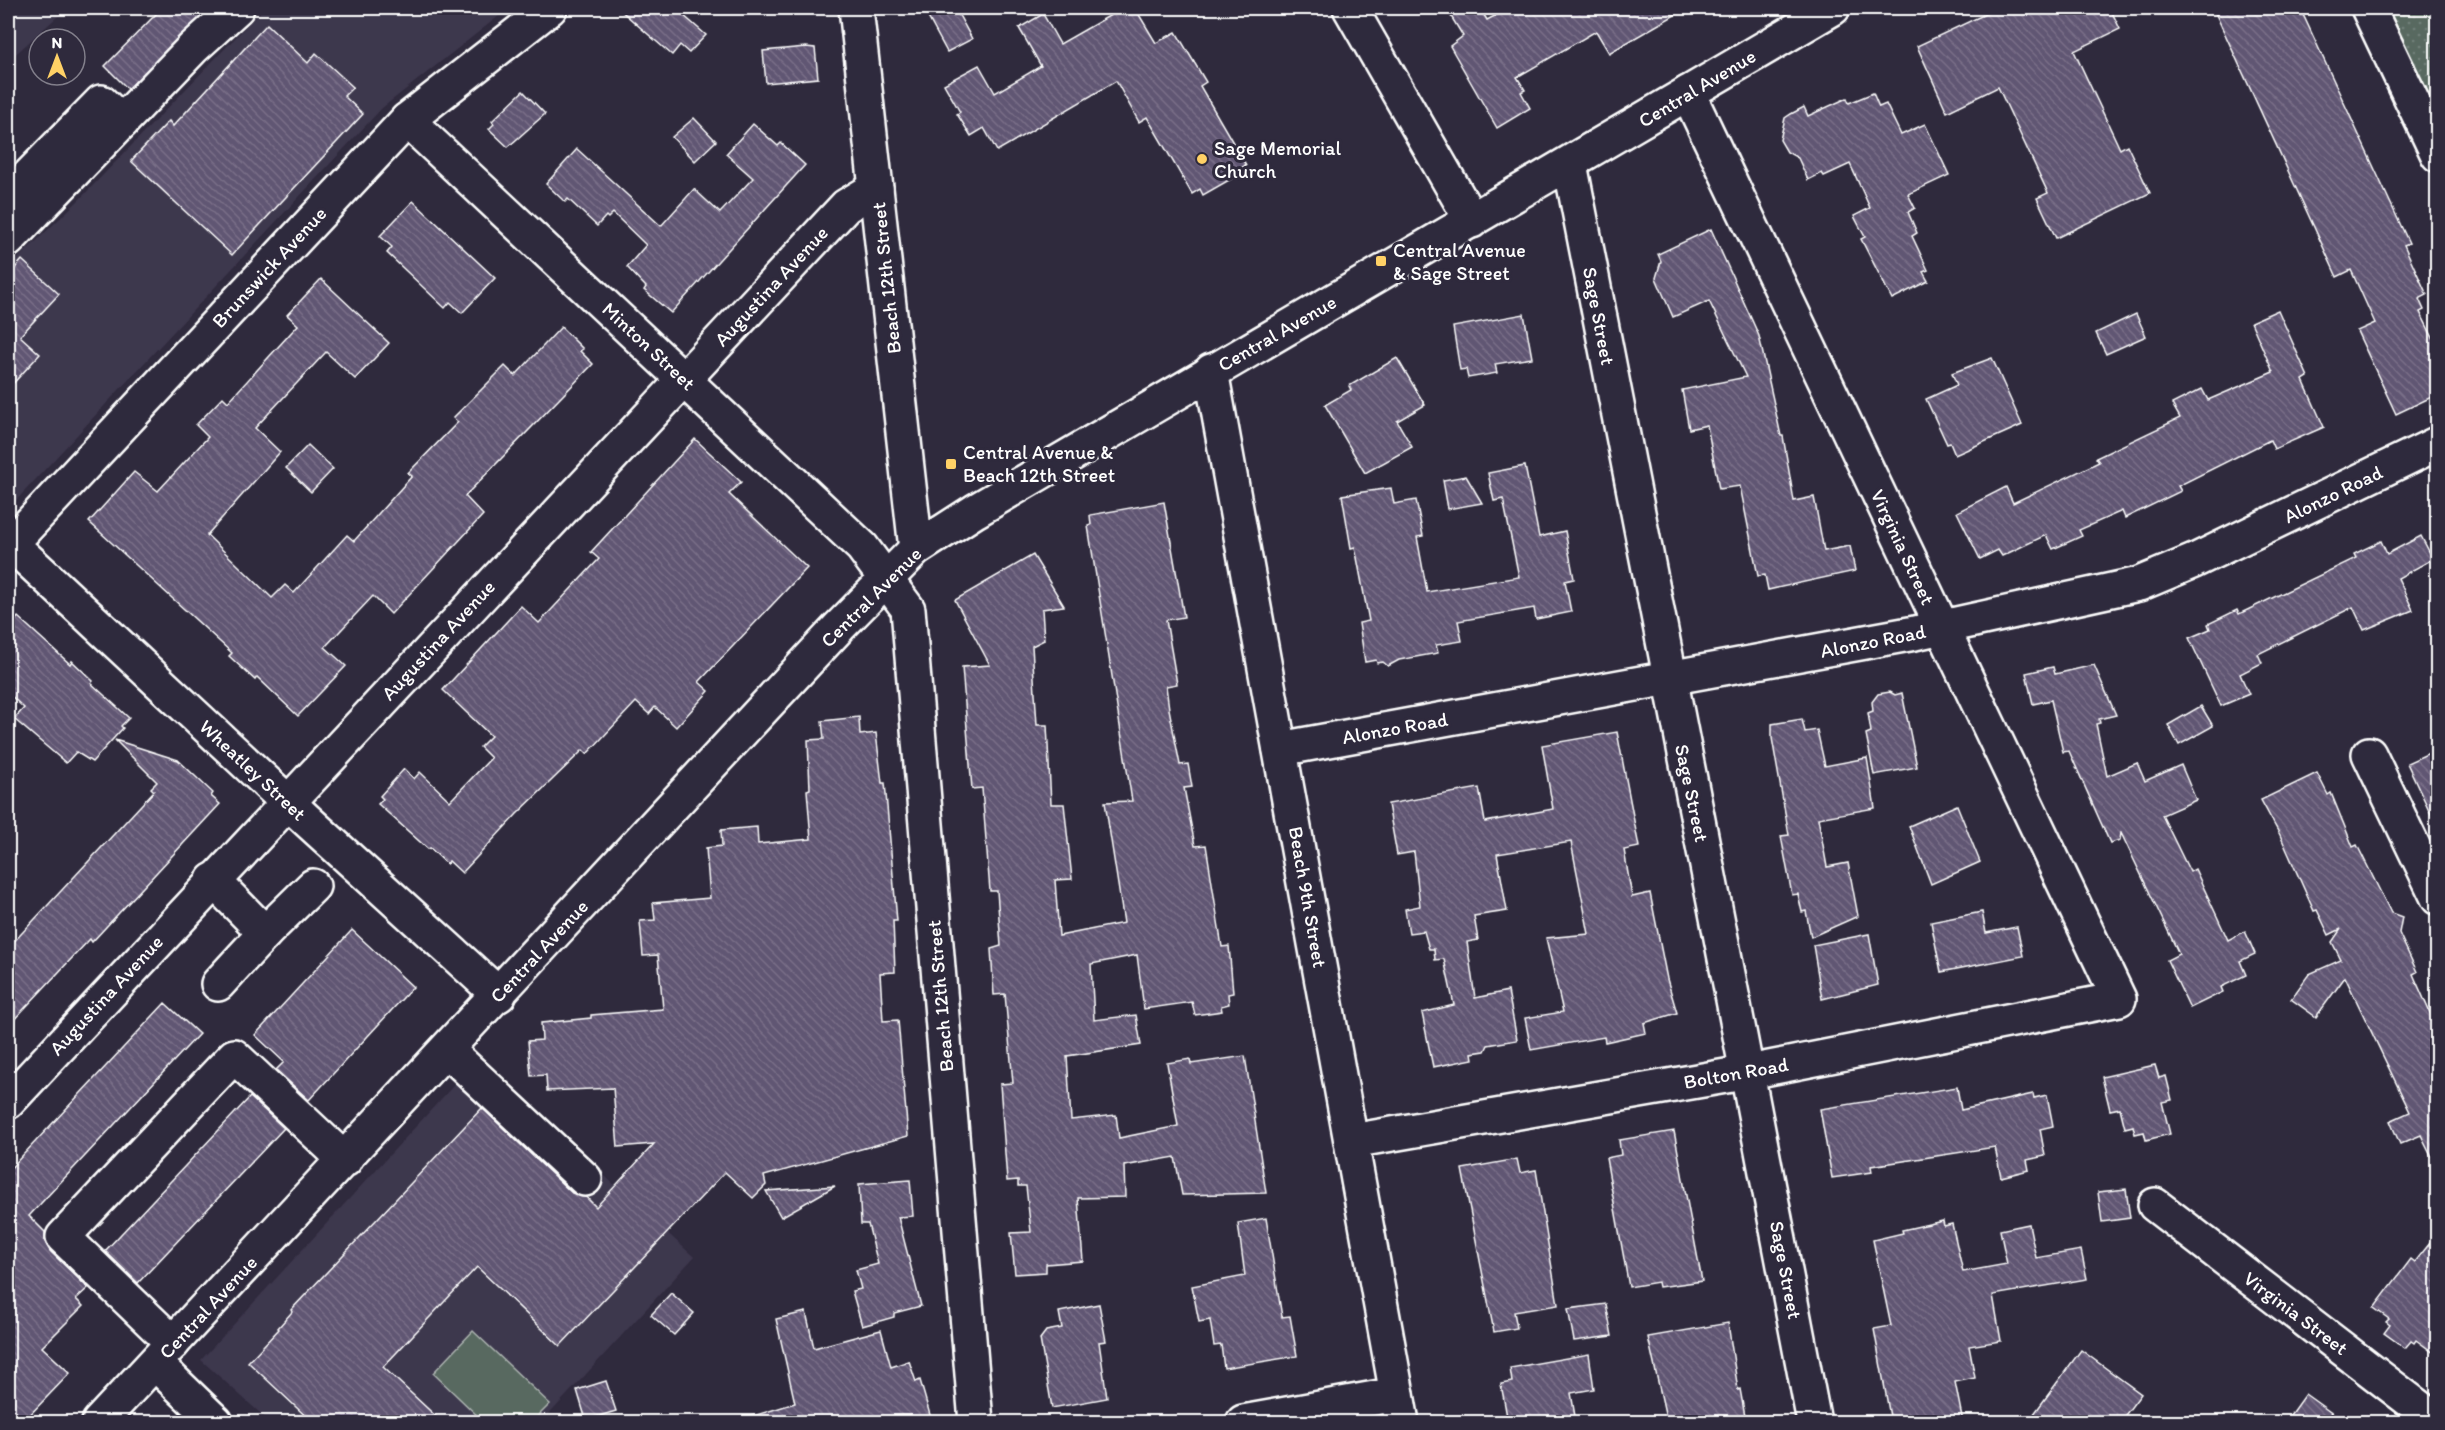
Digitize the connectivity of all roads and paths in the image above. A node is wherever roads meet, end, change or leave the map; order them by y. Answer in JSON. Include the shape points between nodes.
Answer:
{"nodes":[{"id":1,"x":237,"y":8,"type":"edge"},
{"id":2,"x":550,"y":8,"type":"edge"},
{"id":3,"x":856,"y":8,"type":"edge"},
{"id":4,"x":1350,"y":8,"type":"edge"},
{"id":5,"x":1833,"y":8,"type":"edge"},
{"id":6,"x":2368,"y":8,"type":"edge"},
{"id":7,"x":1688,"y":93,"type":"junction"},
{"id":8,"x":407,"y":120,"type":"junction"},
{"id":9,"x":122,"y":122,"type":"junction"},
{"id":10,"x":2438,"y":155,"type":"edge"},
{"id":11,"x":1570,"y":164,"type":"junction"},
{"id":12,"x":876,"y":188,"type":"junction"},
{"id":13,"x":8,"y":197,"type":"edge"},
{"id":14,"x":1472,"y":221,"type":"junction"},
{"id":15,"x":8,"y":240,"type":"edge"},
{"id":16,"x":1210,"y":371,"type":"junction"},
{"id":17,"x":684,"y":378,"type":"junction"},
{"id":18,"x":2438,"y":443,"type":"edge"},
{"id":19,"x":9,"y":545,"type":"edge"},
{"id":20,"x":916,"y":549,"type":"junction"},
{"id":21,"x":885,"y":578,"type":"junction"},
{"id":22,"x":1941,"y":628,"type":"junction"},
{"id":23,"x":1668,"y":679,"type":"junction"},
{"id":24,"x":1281,"y":749,"type":"junction"},
{"id":25,"x":2369,"y":754,"type":"dead end"},
{"id":26,"x":287,"y":801,"type":"junction"},
{"id":27,"x":213,"y":880,"type":"junction"},
{"id":28,"x":313,"y":885,"type":"dead end"},
{"id":29,"x":2437,"y":896,"type":"edge"},
{"id":30,"x":265,"y":933,"type":"junction"},
{"id":31,"x":218,"y":984,"type":"dead end"},
{"id":32,"x":499,"y":994,"type":"junction"},
{"id":33,"x":2119,"y":999,"type":"joint"},
{"id":34,"x":447,"y":1050,"type":"junction"},
{"id":35,"x":1749,"y":1072,"type":"junction"},
{"id":36,"x":8,"y":1102,"type":"edge"},
{"id":37,"x":1352,"y":1141,"type":"junction"},
{"id":38,"x":345,"y":1160,"type":"junction"},
{"id":39,"x":585,"y":1179,"type":"dead end"},
{"id":40,"x":2155,"y":1205,"type":"dead end"},
{"id":41,"x":164,"y":1353,"type":"junction"},
{"id":42,"x":1400,"y":1408,"type":"edge"},
{"id":43,"x":99,"y":1422,"type":"edge"},
{"id":44,"x":216,"y":1422,"type":"edge"},
{"id":45,"x":976,"y":1422,"type":"edge"},
{"id":46,"x":1244,"y":1422,"type":"edge"},
{"id":47,"x":1814,"y":1422,"type":"edge"},
{"id":48,"x":2438,"y":1422,"type":"edge"}],
"edges":[{"from":1,"to":9,"type":"street"},
{"from":2,"to":8,"type":"street","name":"Brunswick Avenue"},
{"from":3,"to":12,"type":"street","name":"Beach 12th Street"},
{"from":4,"to":14,"type":"street"},
{"from":5,"to":7,"type":"street","name":"Central Avenue"},
{"from":6,"to":10,"type":"street"},
{"from":7,"to":11,"type":"street","name":"Central Avenue"},
{"from":7,"to":22,"type":"street","name":"Virginia Street"},
{"from":8,"to":17,"type":"street","name":"Minton Street"},
{"from":8,"to":19,"type":"street","name":"Brunswick Avenue"},
{"from":9,"to":13,"type":"street","via":[[101,102]]},
{"from":9,"to":15,"type":"street"},
{"from":11,"to":14,"type":"street","name":"Central Avenue"},
{"from":11,"to":23,"type":"street","name":"Sage Street"},
{"from":12,"to":17,"type":"street","name":"Augustina Avenue","via":[[846,206]]},
{"from":12,"to":20,"type":"street","name":"Beach 12th Street"},
{"from":14,"to":16,"type":"street","name":"Central Avenue"},
{"from":16,"to":20,"type":"street","name":"Central Avenue"},
{"from":16,"to":24,"type":"street","name":"Beach 9th Street"},
{"from":17,"to":21,"type":"street","name":"Minton Street","via":[[862,547]]},
{"from":17,"to":26,"type":"street","name":"Augustina Avenue"},
{"from":18,"to":22,"type":"street","name":"Alonzo Road","via":[[2139,584]]},
{"from":19,"to":26,"type":"street","name":"Wheatley Street"},
{"from":20,"to":21,"type":"street","name":"Central Avenue"},
{"from":21,"to":32,"type":"street","name":"Central Avenue"},
{"from":21,"to":45,"type":"street","name":"Beach 12th Street","via":[[908,609]]},
{"from":22,"to":23,"type":"street","name":"Alonzo Road"},
{"from":22,"to":33,"type":"street","name":"Virginia Street"},
{"from":23,"to":24,"type":"street","name":"Alonzo Road"},
{"from":23,"to":35,"type":"street","name":"Sage Street"},
{"from":24,"to":37,"type":"street","name":"Beach 9th Street"},
{"from":25,"to":29,"type":"street"},
{"from":26,"to":27,"type":"street","name":"Augustina Avenue"},
{"from":26,"to":32,"type":"street","name":"Wheatley Street"},
{"from":27,"to":30,"type":"street"},
{"from":27,"to":36,"type":"street","name":"Augustina Avenue"},
{"from":28,"to":30,"type":"street"},
{"from":30,"to":31,"type":"street"},
{"from":32,"to":34,"type":"street","name":"Central Avenue"},
{"from":33,"to":35,"type":"street","name":"Bolton Road"},
{"from":34,"to":38,"type":"street","name":"Central Avenue"},
{"from":34,"to":39,"type":"street"},
{"from":35,"to":37,"type":"street","name":"Bolton Road"},
{"from":35,"to":47,"type":"street","name":"Sage Street"},
{"from":37,"to":42,"type":"street","name":"Beach 9th Street"},
{"from":38,"to":41,"type":"street","name":"Central Avenue"},
{"from":38,"to":41,"type":"street","via":[[234,1056],[63,1237]]},
{"from":40,"to":48,"type":"street","name":"Virginia Street"},
{"from":41,"to":43,"type":"street","name":"Central Avenue"},
{"from":41,"to":44,"type":"street"},
{"from":42,"to":46,"type":"street"}]}
